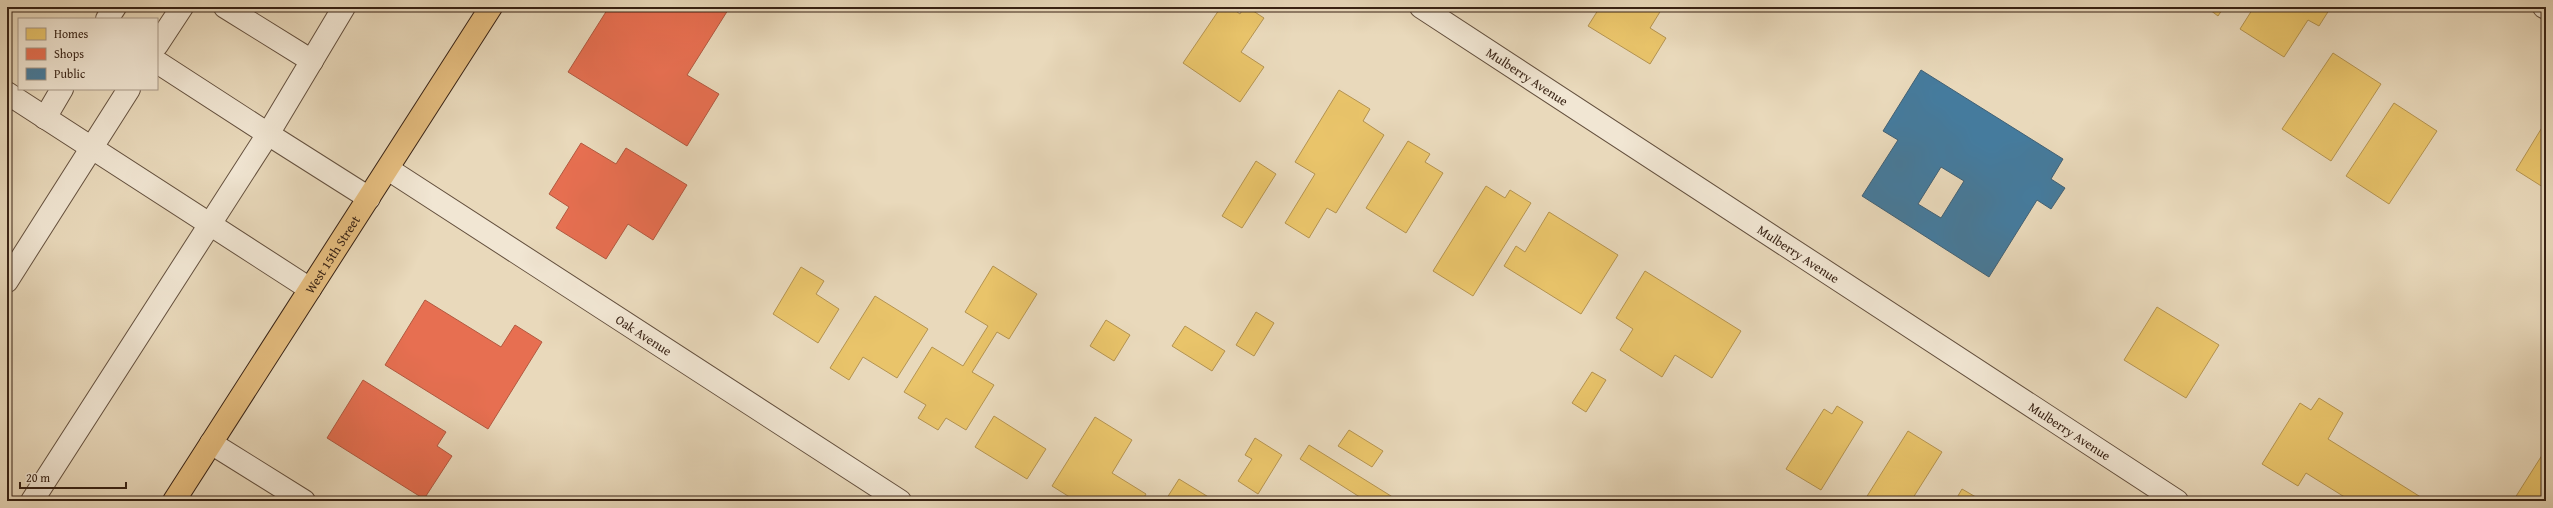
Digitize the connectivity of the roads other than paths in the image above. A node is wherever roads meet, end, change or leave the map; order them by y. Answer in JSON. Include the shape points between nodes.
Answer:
{"nodes":[{"id":1,"x":115,"y":7,"type":"edge"},
{"id":2,"x":182,"y":7,"type":"edge"},
{"id":3,"x":225,"y":7,"type":"edge"},
{"id":4,"x":344,"y":7,"type":"edge"},
{"id":5,"x":491,"y":7,"type":"edge"},
{"id":6,"x":1421,"y":7,"type":"edge"},
{"id":7,"x":108,"y":18,"type":"edge"},
{"id":8,"x":158,"y":43,"type":"edge"},
{"id":9,"x":312,"y":61,"type":"junction"},
{"id":10,"x":158,"y":63,"type":"edge"},
{"id":11,"x":61,"y":90,"type":"edge"},
{"id":12,"x":127,"y":90,"type":"edge"},
{"id":13,"x":7,"y":93,"type":"edge"},
{"id":14,"x":45,"y":118,"type":"junction"},
{"id":15,"x":268,"y":134,"type":"junction"},
{"id":16,"x":92,"y":147,"type":"junction"},
{"id":17,"x":388,"y":169,"type":"junction"},
{"id":18,"x":369,"y":198,"type":"junction"},
{"id":19,"x":209,"y":223,"type":"junction"},
{"id":20,"x":7,"y":281,"type":"edge"},
{"id":21,"x":310,"y":289,"type":"junction"},
{"id":22,"x":211,"y":443,"type":"junction"},
{"id":23,"x":32,"y":501,"type":"edge"},
{"id":24,"x":174,"y":501,"type":"edge"},
{"id":25,"x":304,"y":501,"type":"edge"},
{"id":26,"x":900,"y":501,"type":"edge"},
{"id":27,"x":2177,"y":501,"type":"edge"}],
"edges":[{"from":1,"to":7,"type":"street"},
{"from":2,"to":8,"type":"street"},
{"from":3,"to":9,"type":"street"},
{"from":4,"to":9,"type":"street"},
{"from":5,"to":17,"type":"highway","name":"West 15th Street"},
{"from":6,"to":27,"type":"street","name":"Mulberry Avenue"},
{"from":9,"to":15,"type":"street"},
{"from":10,"to":15,"type":"street"},
{"from":11,"to":14,"type":"street"},
{"from":12,"to":16,"type":"street"},
{"from":13,"to":14,"type":"street"},
{"from":14,"to":16,"type":"street"},
{"from":15,"to":18,"type":"street"},
{"from":15,"to":19,"type":"street"},
{"from":16,"to":19,"type":"street"},
{"from":16,"to":20,"type":"street"},
{"from":17,"to":18,"type":"highway","name":"West 15th Street"},
{"from":17,"to":26,"type":"street","name":"Oak Avenue"},
{"from":18,"to":21,"type":"highway","name":"West 15th Street"},
{"from":19,"to":21,"type":"street"},
{"from":19,"to":23,"type":"street"},
{"from":21,"to":22,"type":"highway","name":"West 15th Street"},
{"from":22,"to":24,"type":"highway","name":"West 15th Street"},
{"from":22,"to":25,"type":"street"}]}
